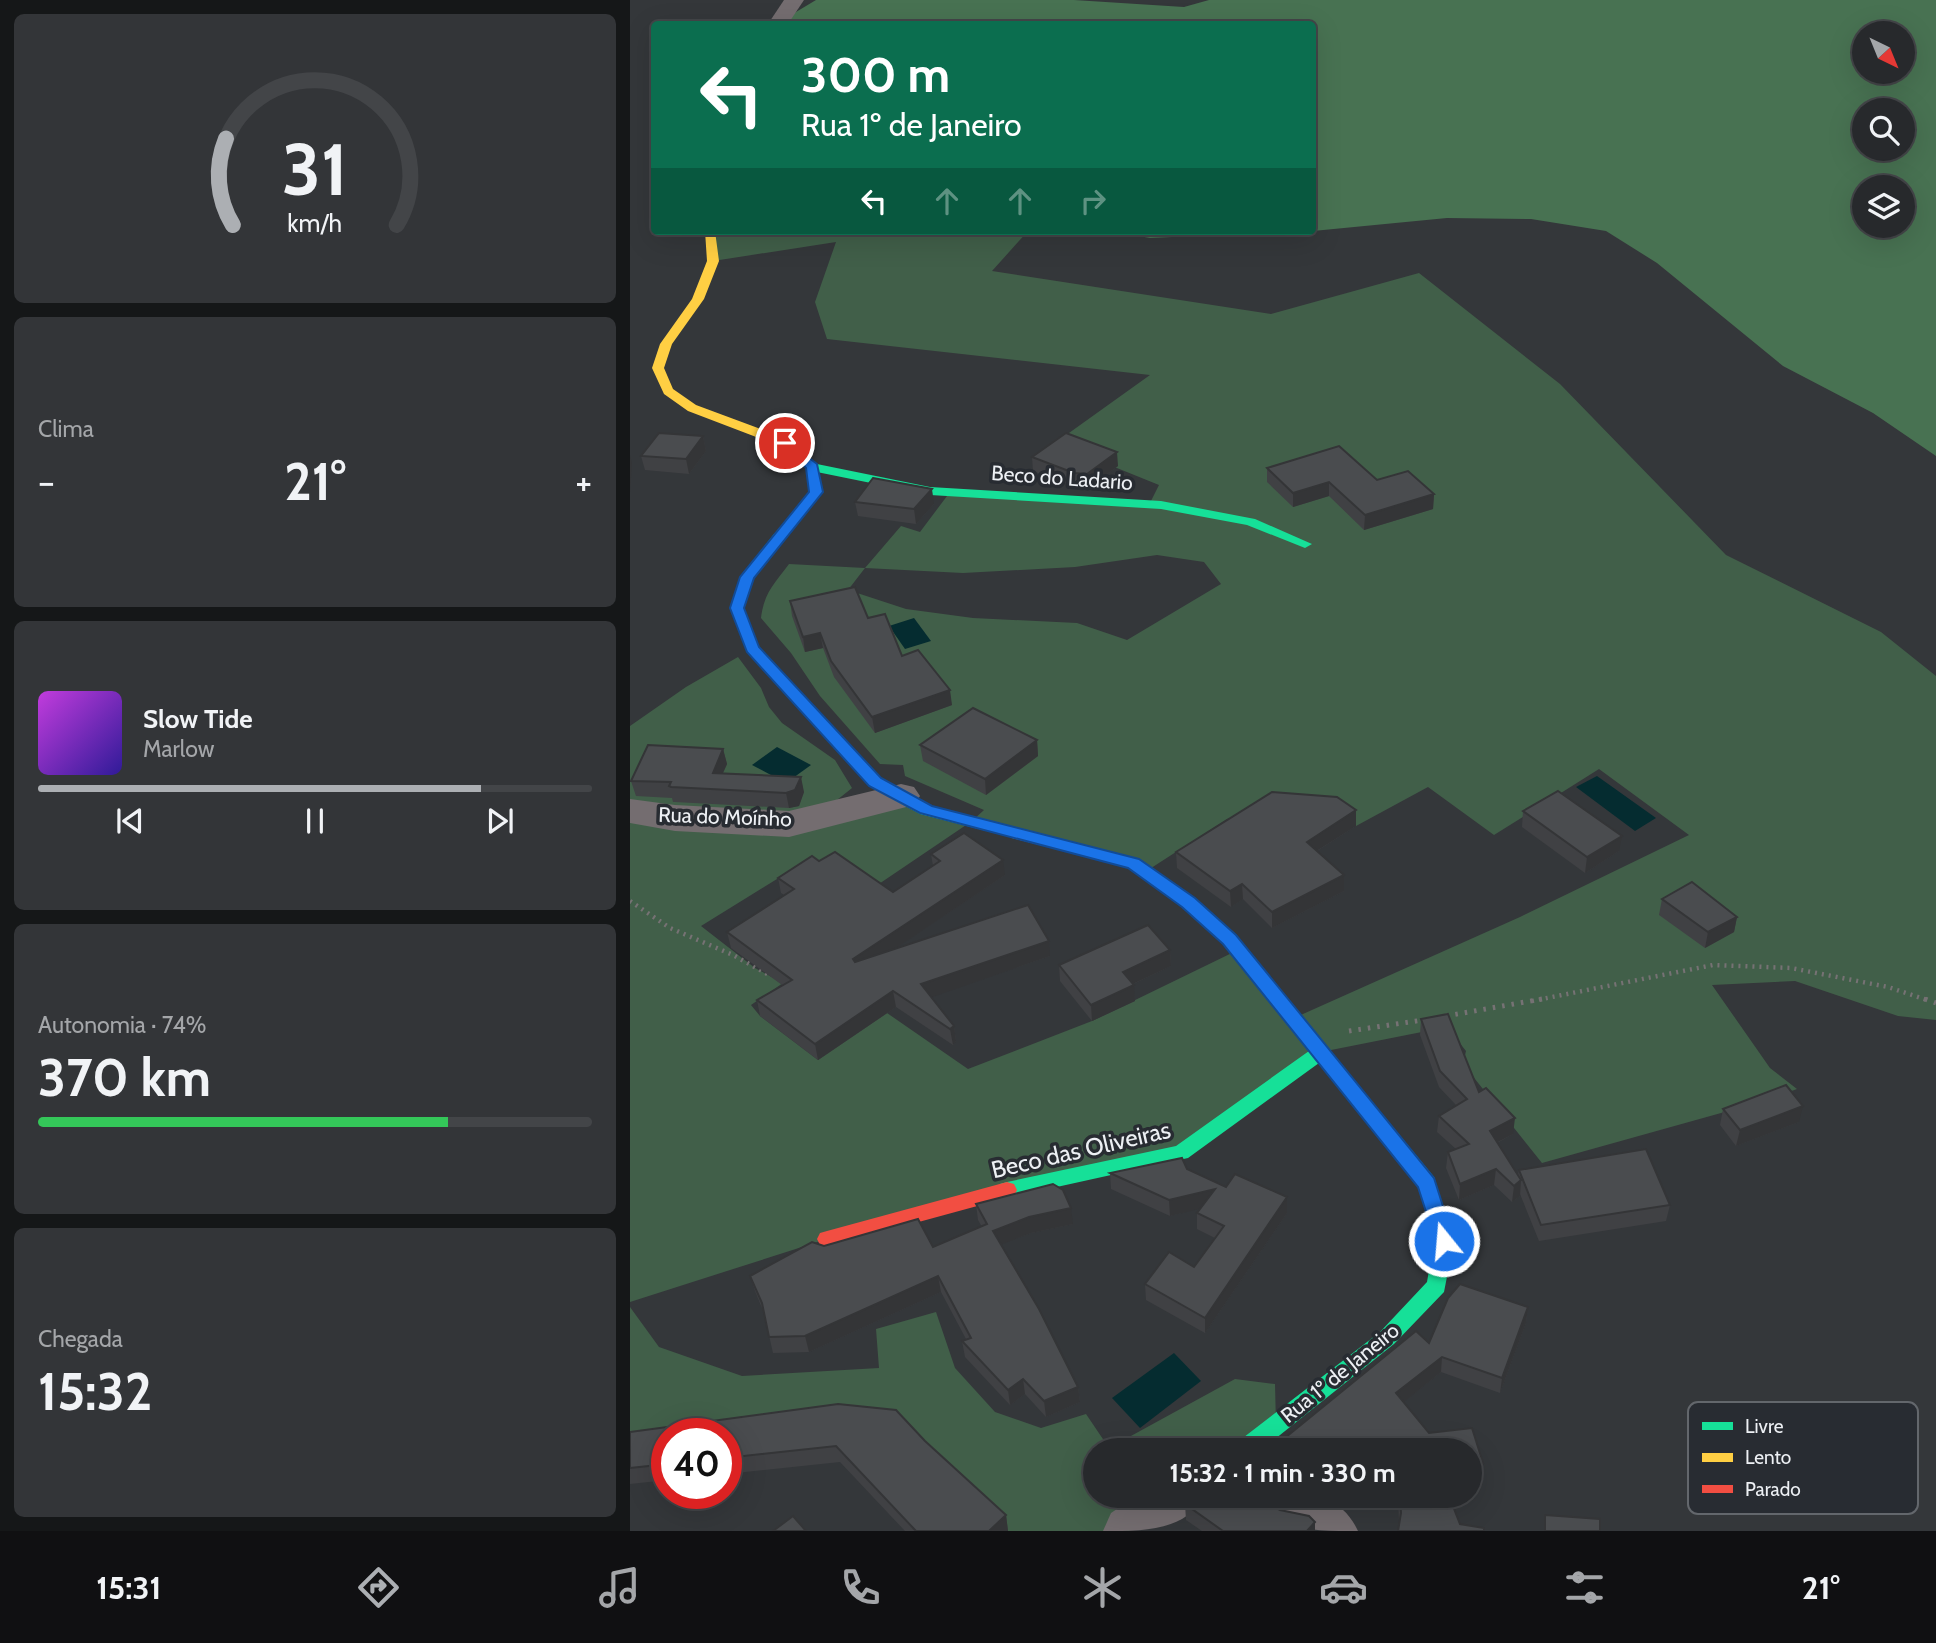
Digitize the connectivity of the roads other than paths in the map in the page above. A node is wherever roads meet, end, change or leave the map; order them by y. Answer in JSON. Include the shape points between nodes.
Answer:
{"nodes":[{"id":1,"x":794,"y":0,"type":"edge"},
{"id":2,"x":780,"y":21,"type":"edge"},
{"id":3,"x":710,"y":235,"type":"edge"},
{"id":4,"x":812,"y":467,"type":"junction"},
{"id":5,"x":1305,"y":544,"type":"dead end"},
{"id":6,"x":901,"y":796,"type":"junction"},
{"id":7,"x":630,"y":811,"type":"edge"},
{"id":8,"x":1321,"y":1052,"type":"junction"},
{"id":9,"x":827,"y":1239,"type":"dead end"},
{"id":10,"x":1262,"y":1438,"type":"edge"},
{"id":11,"x":1162,"y":1508,"type":"edge"},
{"id":12,"x":1293,"y":1508,"type":"edge"},
{"id":13,"x":1130,"y":1531,"type":"edge"},
{"id":14,"x":1331,"y":1531,"type":"edge"}],
"edges":[{"from":1,"to":2,"type":"street"},
{"from":3,"to":4,"type":"street","via":[[713,261],[698,299],[666,344],[658,368],[668,391],[691,408],[785,443]]},
{"from":4,"to":5,"type":"street","name":"Beco do Ladario","via":[[930,491],[1161,506],[1250,522]]},
{"from":4,"to":6,"type":"street","name":"Rua 1º de Janeiro","via":[[816,492],[747,577],[737,608],[752,648],[875,782]]},
{"from":6,"to":7,"type":"street","name":"Rua do Moínho","via":[[789,824]]},
{"from":6,"to":8,"type":"street","name":"Rua 1º de Janeiro","via":[[926,810],[1133,863],[1188,902],[1229,939]]},
{"from":8,"to":9,"type":"street","name":"Beco das Oliveiras","via":[[1181,1153],[1035,1182]]},
{"from":8,"to":10,"type":"street","name":"Rua 1º de Janeiro","via":[[1427,1183],[1444,1241],[1437,1286],[1387,1338]]},
{"from":11,"to":13,"type":"street"},
{"from":12,"to":14,"type":"street"}]}
